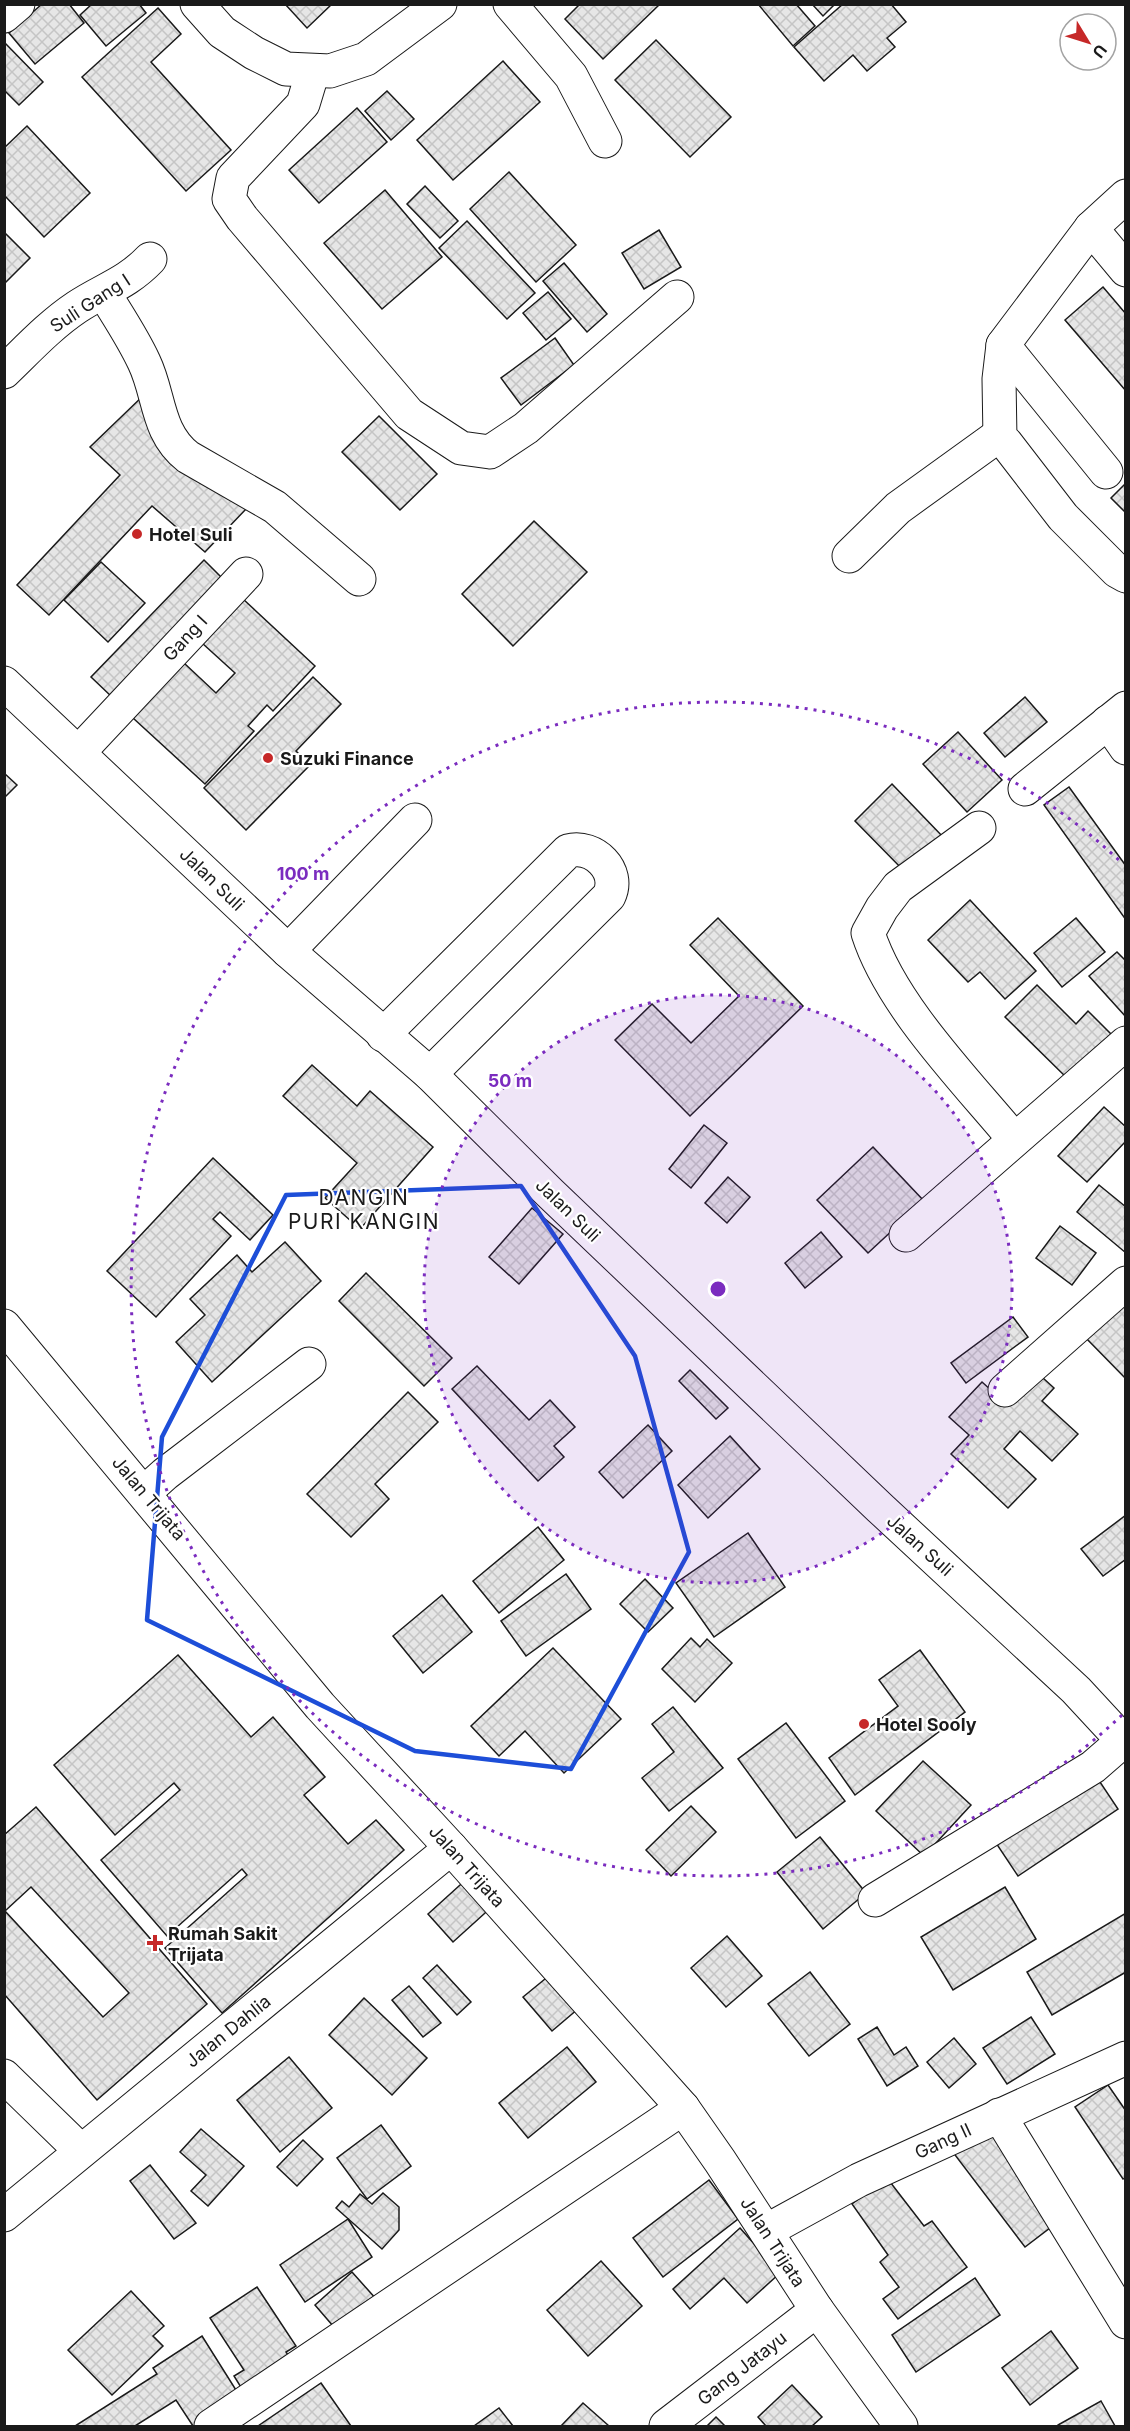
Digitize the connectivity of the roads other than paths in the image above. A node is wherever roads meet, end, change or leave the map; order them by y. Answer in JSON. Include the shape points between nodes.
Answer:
{"nodes":[{"id":1,"x":18,"y":4,"type":"edge"},
{"id":2,"x":197,"y":4,"type":"edge"},
{"id":3,"x":440,"y":4,"type":"edge"},
{"id":4,"x":510,"y":4,"type":"edge"},
{"id":5,"x":4,"y":15,"type":"edge"},
{"id":6,"x":313,"y":71,"type":"junction"},
{"id":7,"x":605,"y":141,"type":"dead end"},
{"id":8,"x":1125,"y":196,"type":"edge"},
{"id":9,"x":1091,"y":228,"type":"junction"},
{"id":10,"x":150,"y":259,"type":"dead end"},
{"id":11,"x":1125,"y":270,"type":"edge"},
{"id":12,"x":104,"y":293,"type":"junction"},
{"id":13,"x":677,"y":297,"type":"dead end"},
{"id":14,"x":1003,"y":345,"type":"junction"},
{"id":15,"x":4,"y":372,"type":"edge"},
{"id":16,"x":1000,"y":439,"type":"junction"},
{"id":17,"x":1106,"y":472,"type":"dead end"},
{"id":18,"x":849,"y":556,"type":"dead end"},
{"id":19,"x":246,"y":574,"type":"dead end"},
{"id":20,"x":1125,"y":576,"type":"edge"},
{"id":21,"x":359,"y":579,"type":"dead end"},
{"id":22,"x":4,"y":683,"type":"edge"},
{"id":23,"x":1120,"y":726,"type":"edge"},
{"id":24,"x":79,"y":752,"type":"junction"},
{"id":25,"x":1024,"y":789,"type":"dead end"},
{"id":26,"x":415,"y":820,"type":"dead end"},
{"id":27,"x":979,"y":828,"type":"dead end"},
{"id":28,"x":288,"y":951,"type":"junction"},
{"id":29,"x":383,"y":1035,"type":"junction"},
{"id":30,"x":1125,"y":1043,"type":"edge"},
{"id":31,"x":430,"y":1074,"type":"junction"},
{"id":32,"x":1014,"y":1138,"type":"junction"},
{"id":33,"x":906,"y":1235,"type":"dead end"},
{"id":34,"x":1125,"y":1283,"type":"edge"},
{"id":35,"x":5,"y":1330,"type":"edge"},
{"id":36,"x":309,"y":1364,"type":"dead end"},
{"id":37,"x":1005,"y":1390,"type":"dead end"},
{"id":38,"x":145,"y":1492,"type":"junction"},
{"id":39,"x":1124,"y":1742,"type":"edge"},
{"id":40,"x":451,"y":1848,"type":"junction"},
{"id":41,"x":875,"y":1900,"type":"dead end"},
{"id":42,"x":1125,"y":2058,"type":"edge"},
{"id":43,"x":4,"y":2076,"type":"edge"},
{"id":44,"x":683,"y":2108,"type":"junction"},
{"id":45,"x":999,"y":2115,"type":"junction"},
{"id":46,"x":81,"y":2151,"type":"junction"},
{"id":47,"x":4,"y":2215,"type":"edge"},
{"id":48,"x":766,"y":2231,"type":"junction"},
{"id":49,"x":817,"y":2310,"type":"junction"},
{"id":50,"x":1125,"y":2322,"type":"edge"},
{"id":51,"x":211,"y":2427,"type":"edge"},
{"id":52,"x":666,"y":2427,"type":"edge"},
{"id":53,"x":901,"y":2427,"type":"edge"}],
"edges":[{"from":1,"to":5,"type":"street"},
{"from":2,"to":6,"type":"street","via":[[222,32],[254,53],[286,69]]},
{"from":3,"to":6,"type":"street","via":[[366,59],[330,71]]},
{"from":4,"to":7,"type":"street","via":[[571,76]]},
{"from":6,"to":13,"type":"street","via":[[303,104],[233,178],[229,200],[409,414],[461,448],[490,452],[526,428]]},
{"from":8,"to":9,"type":"street"},
{"from":9,"to":11,"type":"street"},
{"from":9,"to":14,"type":"street"},
{"from":10,"to":12,"type":"street","name":"Suli Gang I","via":[[122,284]]},
{"from":12,"to":15,"type":"street","name":"Suli Gang I","via":[[53,324]]},
{"from":12,"to":21,"type":"street","via":[[145,363],[165,431],[176,448],[275,507]]},
{"from":14,"to":16,"type":"street"},
{"from":14,"to":17,"type":"street"},
{"from":16,"to":18,"type":"street","via":[[995,438],[898,508]]},
{"from":16,"to":20,"type":"street","via":[[1064,517]]},
{"from":19,"to":24,"type":"street","name":"Gang I"},
{"from":22,"to":24,"type":"street","name":"Jalan Suli"},
{"from":23,"to":25,"type":"street"},
{"from":24,"to":28,"type":"street","name":"Jalan Suli"},
{"from":26,"to":28,"type":"street"},
{"from":27,"to":32,"type":"street","via":[[898,887],[867,933],[875,956],[910,1013]]},
{"from":28,"to":29,"type":"street","name":"Jalan Suli"},
{"from":29,"to":31,"type":"street","name":"Jalan Suli"},
{"from":29,"to":31,"type":"street","via":[[568,851],[585,849],[597,857],[612,877],[614,886],[609,897]]},
{"from":30,"to":32,"type":"street"},
{"from":31,"to":39,"type":"street","name":"Jalan Suli","via":[[871,1500],[1076,1690]]},
{"from":32,"to":33,"type":"street"},
{"from":34,"to":37,"type":"street"},
{"from":35,"to":38,"type":"street","name":"Jalan Trijata"},
{"from":36,"to":38,"type":"street"},
{"from":38,"to":40,"type":"street","name":"Jalan Trijata","via":[[321,1706]]},
{"from":39,"to":41,"type":"street","via":[[1093,1767]]},
{"from":40,"to":44,"type":"street","name":"Jalan Trijata"},
{"from":40,"to":46,"type":"street","name":"Jalan Dahlia"},
{"from":42,"to":45,"type":"street","name":"Gang II"},
{"from":43,"to":46,"type":"street"},
{"from":44,"to":48,"type":"street","name":"Jalan Trijata"},
{"from":44,"to":51,"type":"street"},
{"from":45,"to":48,"type":"street","name":"Gang II","via":[[859,2180]]},
{"from":45,"to":50,"type":"street"},
{"from":46,"to":47,"type":"street","name":"Jalan Dahlia"},
{"from":48,"to":49,"type":"street","name":"Jalan Trijata"},
{"from":49,"to":52,"type":"street","name":"Gang Jatayu"},
{"from":49,"to":53,"type":"street","name":"Jalan Trijata"}]}
